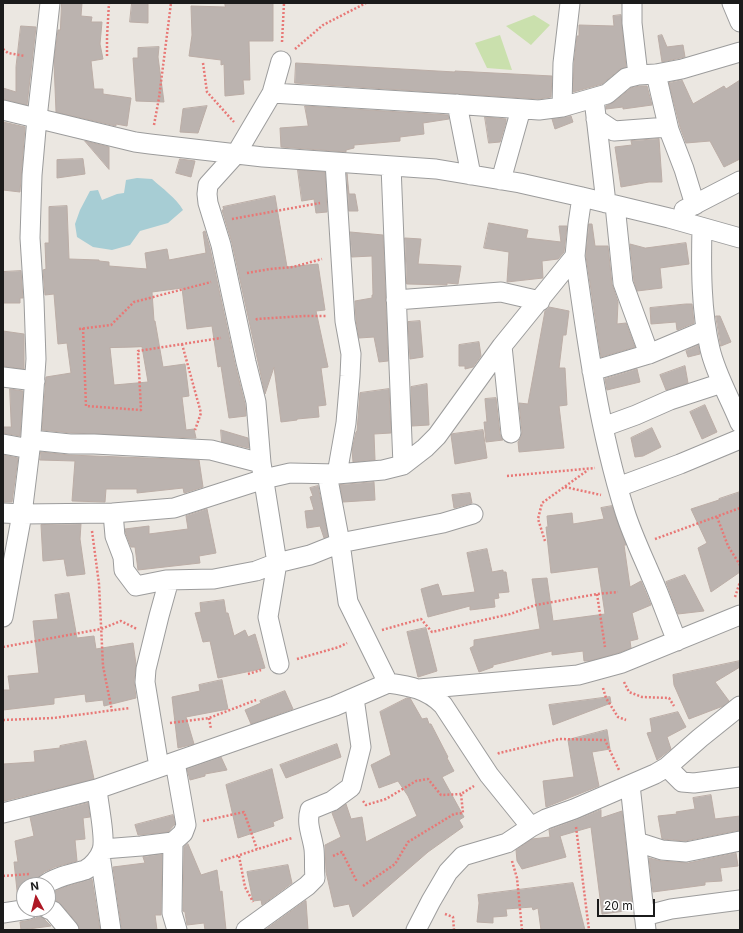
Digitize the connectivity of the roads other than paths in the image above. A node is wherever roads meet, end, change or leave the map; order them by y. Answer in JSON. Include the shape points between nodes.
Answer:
{"nodes":[{"id":1,"x":50,"y":3,"type":"edge"},
{"id":2,"x":570,"y":3,"type":"edge"},
{"id":3,"x":632,"y":3,"type":"edge"},
{"id":4,"x":732,"y":3,"type":"edge"},
{"id":5,"x":740,"y":22,"type":"edge"},
{"id":6,"x":740,"y":52,"type":"edge"},
{"id":7,"x":281,"y":61,"type":"road end"},
{"id":8,"x":647,"y":75,"type":"junction"},
{"id":9,"x":272,"y":93,"type":"junction"},
{"id":10,"x":594,"y":99,"type":"junction"},
{"id":11,"x":457,"y":104,"type":"junction"},
{"id":12,"x":562,"y":107,"type":"junction"},
{"id":13,"x":522,"y":109,"type":"junction"},
{"id":14,"x":3,"y":110,"type":"edge"},
{"id":15,"x":37,"y":118,"type":"junction"},
{"id":16,"x":596,"y":119,"type":"junction"},
{"id":17,"x":668,"y":127,"type":"junction"},
{"id":18,"x":236,"y":154,"type":"junction"},
{"id":19,"x":335,"y":162,"type":"junction"},
{"id":20,"x":391,"y":166,"type":"junction"},
{"id":21,"x":471,"y":175,"type":"junction"},
{"id":22,"x":501,"y":180,"type":"junction"},
{"id":23,"x":740,"y":182,"type":"edge"},
{"id":24,"x":582,"y":197,"type":"junction"},
{"id":25,"x":611,"y":204,"type":"junction"},
{"id":26,"x":695,"y":205,"type":"junction"},
{"id":27,"x":669,"y":218,"type":"junction"},
{"id":28,"x":702,"y":228,"type":"junction"},
{"id":29,"x":740,"y":238,"type":"edge"},
{"id":30,"x":575,"y":256,"type":"junction"},
{"id":31,"x":396,"y":300,"type":"junction"},
{"id":32,"x":540,"y":301,"type":"junction"},
{"id":33,"x":706,"y":330,"type":"junction"},
{"id":34,"x":502,"y":346,"type":"junction"},
{"id":35,"x":649,"y":354,"type":"junction"},
{"id":36,"x":592,"y":371,"type":"junction"},
{"id":37,"x":3,"y":377,"type":"edge"},
{"id":38,"x":35,"y":380,"type":"junction"},
{"id":39,"x":722,"y":383,"type":"junction"},
{"id":40,"x":740,"y":423,"type":"edge"},
{"id":41,"x":603,"y":427,"type":"junction"},
{"id":42,"x":511,"y":434,"type":"dead end"},
{"id":43,"x":740,"y":439,"type":"edge"},
{"id":44,"x":3,"y":444,"type":"edge"},
{"id":45,"x":30,"y":444,"type":"junction"},
{"id":46,"x":403,"y":465,"type":"junction"},
{"id":47,"x":263,"y":471,"type":"junction"},
{"id":48,"x":332,"y":474,"type":"junction"},
{"id":49,"x":612,"y":491,"type":"junction"},
{"id":50,"x":3,"y":513,"type":"edge"},
{"id":51,"x":113,"y":513,"type":"junction"},
{"id":52,"x":22,"y":514,"type":"junction"},
{"id":53,"x":473,"y":514,"type":"dead end"},
{"id":54,"x":340,"y":543,"type":"junction"},
{"id":55,"x":277,"y":563,"type":"junction"},
{"id":56,"x":170,"y":580,"type":"junction"},
{"id":57,"x":740,"y":615,"type":"edge"},
{"id":58,"x":3,"y":617,"type":"edge"},
{"id":59,"x":677,"y":641,"type":"junction"},
{"id":60,"x":279,"y":664,"type":"road end"},
{"id":61,"x":388,"y":683,"type":"junction"},
{"id":62,"x":419,"y":689,"type":"junction"},
{"id":63,"x":354,"y":698,"type":"junction"},
{"id":64,"x":740,"y":706,"type":"edge"},
{"id":65,"x":167,"y":765,"type":"junction"},
{"id":66,"x":667,"y":767,"type":"junction"},
{"id":67,"x":740,"y":777,"type":"edge"},
{"id":68,"x":630,"y":785,"type":"junction"},
{"id":69,"x":97,"y":789,"type":"junction"},
{"id":70,"x":3,"y":813,"type":"edge"},
{"id":71,"x":531,"y":827,"type":"junction"},
{"id":72,"x":740,"y":841,"type":"edge"},
{"id":73,"x":173,"y":842,"type":"junction"},
{"id":74,"x":637,"y":842,"type":"junction"},
{"id":75,"x":101,"y":852,"type":"junction"},
{"id":76,"x":56,"y":880,"type":"edge"},
{"id":77,"x":740,"y":900,"type":"edge"},
{"id":78,"x":16,"y":911,"type":"edge"},
{"id":79,"x":3,"y":913,"type":"edge"},
{"id":80,"x":56,"y":914,"type":"edge"},
{"id":81,"x":645,"y":923,"type":"edge"},
{"id":82,"x":69,"y":930,"type":"edge"},
{"id":83,"x":111,"y":930,"type":"edge"},
{"id":84,"x":177,"y":930,"type":"edge"},
{"id":85,"x":246,"y":930,"type":"edge"},
{"id":86,"x":416,"y":930,"type":"edge"}],
"edges":[{"from":1,"to":15,"type":"street"},
{"from":2,"to":12,"type":"street","via":[[563,63]]},
{"from":3,"to":8,"type":"street","via":[[632,23]]},
{"from":4,"to":5,"type":"street"},
{"from":6,"to":8,"type":"street","via":[[682,69]]},
{"from":7,"to":9,"type":"street"},
{"from":8,"to":10,"type":"street","via":[[626,78],[611,92]]},
{"from":8,"to":17,"type":"street"},
{"from":9,"to":11,"type":"street"},
{"from":9,"to":18,"type":"street"},
{"from":10,"to":12,"type":"street"},
{"from":10,"to":16,"type":"street"},
{"from":11,"to":13,"type":"street"},
{"from":11,"to":21,"type":"street"},
{"from":12,"to":13,"type":"street"},
{"from":13,"to":22,"type":"street"},
{"from":14,"to":15,"type":"street"},
{"from":15,"to":18,"type":"street","via":[[135,142]]},
{"from":15,"to":38,"type":"street","via":[[30,238],[36,337]]},
{"from":16,"to":17,"type":"street","via":[[614,131]]},
{"from":16,"to":25,"type":"street"},
{"from":17,"to":26,"type":"street"},
{"from":18,"to":19,"type":"street"},
{"from":18,"to":47,"type":"street","via":[[208,185],[207,194],[256,402]]},
{"from":19,"to":20,"type":"street"},
{"from":19,"to":48,"type":"street","via":[[340,256],[351,354],[346,423]]},
{"from":20,"to":21,"type":"street","via":[[436,169]]},
{"from":20,"to":31,"type":"street"},
{"from":21,"to":22,"type":"street"},
{"from":22,"to":24,"type":"street"},
{"from":23,"to":26,"type":"street"},
{"from":24,"to":25,"type":"street"},
{"from":24,"to":30,"type":"street"},
{"from":25,"to":27,"type":"street"},
{"from":25,"to":35,"type":"street","via":[[624,282]]},
{"from":26,"to":27,"type":"street"},
{"from":27,"to":28,"type":"street"},
{"from":28,"to":29,"type":"street"},
{"from":28,"to":33,"type":"street","via":[[701,264]]},
{"from":30,"to":32,"type":"street"},
{"from":30,"to":36,"type":"street"},
{"from":31,"to":32,"type":"street","via":[[501,292]]},
{"from":31,"to":46,"type":"street"},
{"from":32,"to":34,"type":"street"},
{"from":33,"to":35,"type":"street"},
{"from":33,"to":39,"type":"street"},
{"from":34,"to":42,"type":"street"},
{"from":34,"to":46,"type":"street","via":[[437,436]]},
{"from":35,"to":36,"type":"street"},
{"from":36,"to":41,"type":"street"},
{"from":37,"to":38,"type":"street"},
{"from":38,"to":45,"type":"street"},
{"from":39,"to":40,"type":"street"},
{"from":39,"to":41,"type":"street","via":[[670,400]]},
{"from":41,"to":49,"type":"street","via":[[612,467]]},
{"from":43,"to":49,"type":"street"},
{"from":44,"to":45,"type":"street"},
{"from":45,"to":47,"type":"street","via":[[94,444],[222,452]]},
{"from":45,"to":52,"type":"street"},
{"from":46,"to":48,"type":"street","via":[[383,470]]},
{"from":47,"to":48,"type":"street"},
{"from":47,"to":51,"type":"street","via":[[174,508]]},
{"from":47,"to":55,"type":"street"},
{"from":48,"to":54,"type":"street"},
{"from":49,"to":59,"type":"street","via":[[652,577]]},
{"from":50,"to":52,"type":"street"},
{"from":51,"to":52,"type":"street"},
{"from":51,"to":56,"type":"street","via":[[115,536],[123,557],[124,570],[136,586]]},
{"from":52,"to":58,"type":"street"},
{"from":53,"to":54,"type":"street"},
{"from":54,"to":55,"type":"street","via":[[310,555]]},
{"from":54,"to":61,"type":"street","via":[[348,602]]},
{"from":55,"to":56,"type":"street","via":[[256,571],[214,579]]},
{"from":55,"to":60,"type":"street","via":[[268,617]]},
{"from":56,"to":65,"type":"street","via":[[146,669],[145,682]]},
{"from":57,"to":59,"type":"street"},
{"from":59,"to":62,"type":"street","via":[[607,668],[578,675]]},
{"from":61,"to":62,"type":"street"},
{"from":61,"to":63,"type":"street"},
{"from":62,"to":71,"type":"street","via":[[434,696],[443,705],[489,775]]},
{"from":63,"to":65,"type":"street"},
{"from":63,"to":85,"type":"street","via":[[361,747],[351,787],[332,801],[310,810],[308,826],[314,849],[315,878]]},
{"from":64,"to":66,"type":"street"},
{"from":65,"to":69,"type":"street"},
{"from":65,"to":73,"type":"street","via":[[186,825],[183,833]]},
{"from":66,"to":67,"type":"street","via":[[682,782],[694,783]]},
{"from":66,"to":68,"type":"street"},
{"from":68,"to":71,"type":"street"},
{"from":68,"to":74,"type":"street"},
{"from":69,"to":70,"type":"street"},
{"from":69,"to":75,"type":"street","via":[[103,839]]},
{"from":71,"to":86,"type":"street","via":[[507,843],[463,856],[448,872]]},
{"from":72,"to":74,"type":"street","via":[[686,852],[662,850]]},
{"from":73,"to":75,"type":"street"},
{"from":73,"to":84,"type":"street","via":[[172,913]]},
{"from":74,"to":81,"type":"street"},
{"from":75,"to":76,"type":"street","via":[[87,869]]},
{"from":75,"to":83,"type":"street"},
{"from":77,"to":81,"type":"street","via":[[671,909]]},
{"from":78,"to":79,"type":"street"},
{"from":80,"to":82,"type":"street"}]}
